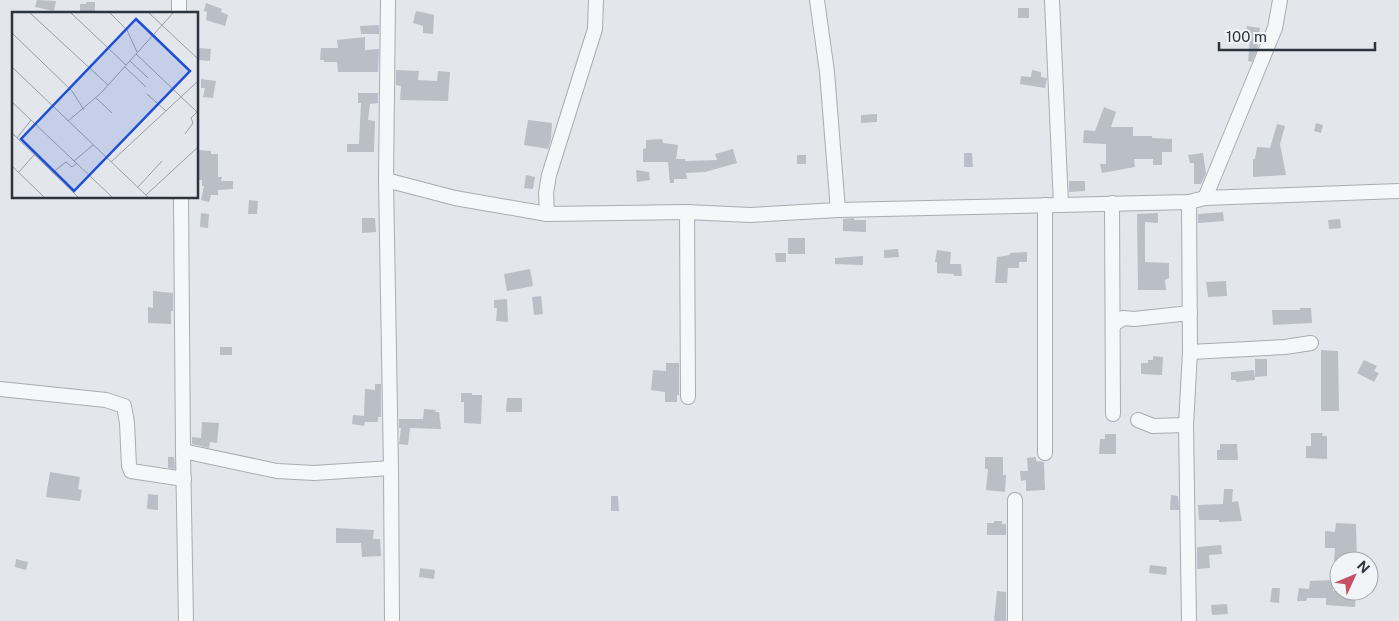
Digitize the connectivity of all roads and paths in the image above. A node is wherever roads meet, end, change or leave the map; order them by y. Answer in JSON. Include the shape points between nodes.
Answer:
{"nodes":[{"id":1,"x":388,"y":0,"type":"edge"},
{"id":2,"x":596,"y":0,"type":"edge"},
{"id":3,"x":817,"y":0,"type":"edge"},
{"id":4,"x":1052,"y":0,"type":"edge"},
{"id":5,"x":1280,"y":0,"type":"edge"},
{"id":6,"x":386,"y":180,"type":"junction"},
{"id":7,"x":1399,"y":191,"type":"edge"},
{"id":8,"x":1205,"y":198,"type":"junction"},
{"id":9,"x":182,"y":199,"type":"edge"},
{"id":10,"x":1189,"y":202,"type":"junction"},
{"id":11,"x":1112,"y":203,"type":"junction"},
{"id":12,"x":1061,"y":205,"type":"junction"},
{"id":13,"x":1045,"y":206,"type":"junction"},
{"id":14,"x":838,"y":210,"type":"junction"},
{"id":15,"x":687,"y":212,"type":"junction"},
{"id":16,"x":547,"y":214,"type":"junction"},
{"id":17,"x":1190,"y":313,"type":"junction"},
{"id":18,"x":1113,"y":325,"type":"junction"},
{"id":19,"x":1311,"y":343,"type":"dead end"},
{"id":20,"x":1190,"y":352,"type":"junction"},
{"id":21,"x":0,"y":390,"type":"edge"},
{"id":22,"x":688,"y":397,"type":"dead end"},
{"id":23,"x":1113,"y":414,"type":"dead end"},
{"id":24,"x":1138,"y":420,"type":"dead end"},
{"id":25,"x":1186,"y":425,"type":"junction"},
{"id":26,"x":182,"y":451,"type":"junction"},
{"id":27,"x":1045,"y":453,"type":"dead end"},
{"id":28,"x":391,"y":468,"type":"junction"},
{"id":29,"x":184,"y":479,"type":"junction"},
{"id":30,"x":1015,"y":500,"type":"dead end"},
{"id":31,"x":186,"y":621,"type":"edge"},
{"id":32,"x":392,"y":621,"type":"edge"},
{"id":33,"x":1015,"y":621,"type":"edge"},
{"id":34,"x":1189,"y":621,"type":"edge"}],
"edges":[{"from":1,"to":6,"type":"street"},
{"from":2,"to":16,"type":"street","via":[[595,29],[549,175]]},
{"from":3,"to":14,"type":"street","via":[[827,72]]},
{"from":4,"to":12,"type":"street"},
{"from":5,"to":8,"type":"street","via":[[1275,28]]},
{"from":6,"to":16,"type":"street","via":[[455,198]]},
{"from":6,"to":28,"type":"street"},
{"from":7,"to":8,"type":"street"},
{"from":8,"to":10,"type":"street"},
{"from":9,"to":26,"type":"street"},
{"from":10,"to":11,"type":"street"},
{"from":10,"to":17,"type":"street"},
{"from":11,"to":12,"type":"street"},
{"from":11,"to":18,"type":"street"},
{"from":12,"to":13,"type":"street"},
{"from":13,"to":14,"type":"street"},
{"from":13,"to":27,"type":"street"},
{"from":14,"to":15,"type":"street","via":[[750,214]]},
{"from":15,"to":16,"type":"street"},
{"from":15,"to":22,"type":"street"},
{"from":17,"to":18,"type":"street","via":[[1123,318]]},
{"from":17,"to":20,"type":"street"},
{"from":18,"to":23,"type":"street"},
{"from":19,"to":20,"type":"street","via":[[1285,348]]},
{"from":20,"to":25,"type":"street"},
{"from":21,"to":29,"type":"street","via":[[106,400],[124,406],[131,471]]},
{"from":24,"to":25,"type":"street","via":[[1153,426]]},
{"from":25,"to":34,"type":"street"},
{"from":26,"to":28,"type":"street","via":[[278,470],[314,473]]},
{"from":26,"to":29,"type":"street"},
{"from":28,"to":32,"type":"street"},
{"from":29,"to":31,"type":"street"},
{"from":30,"to":33,"type":"street"}]}
